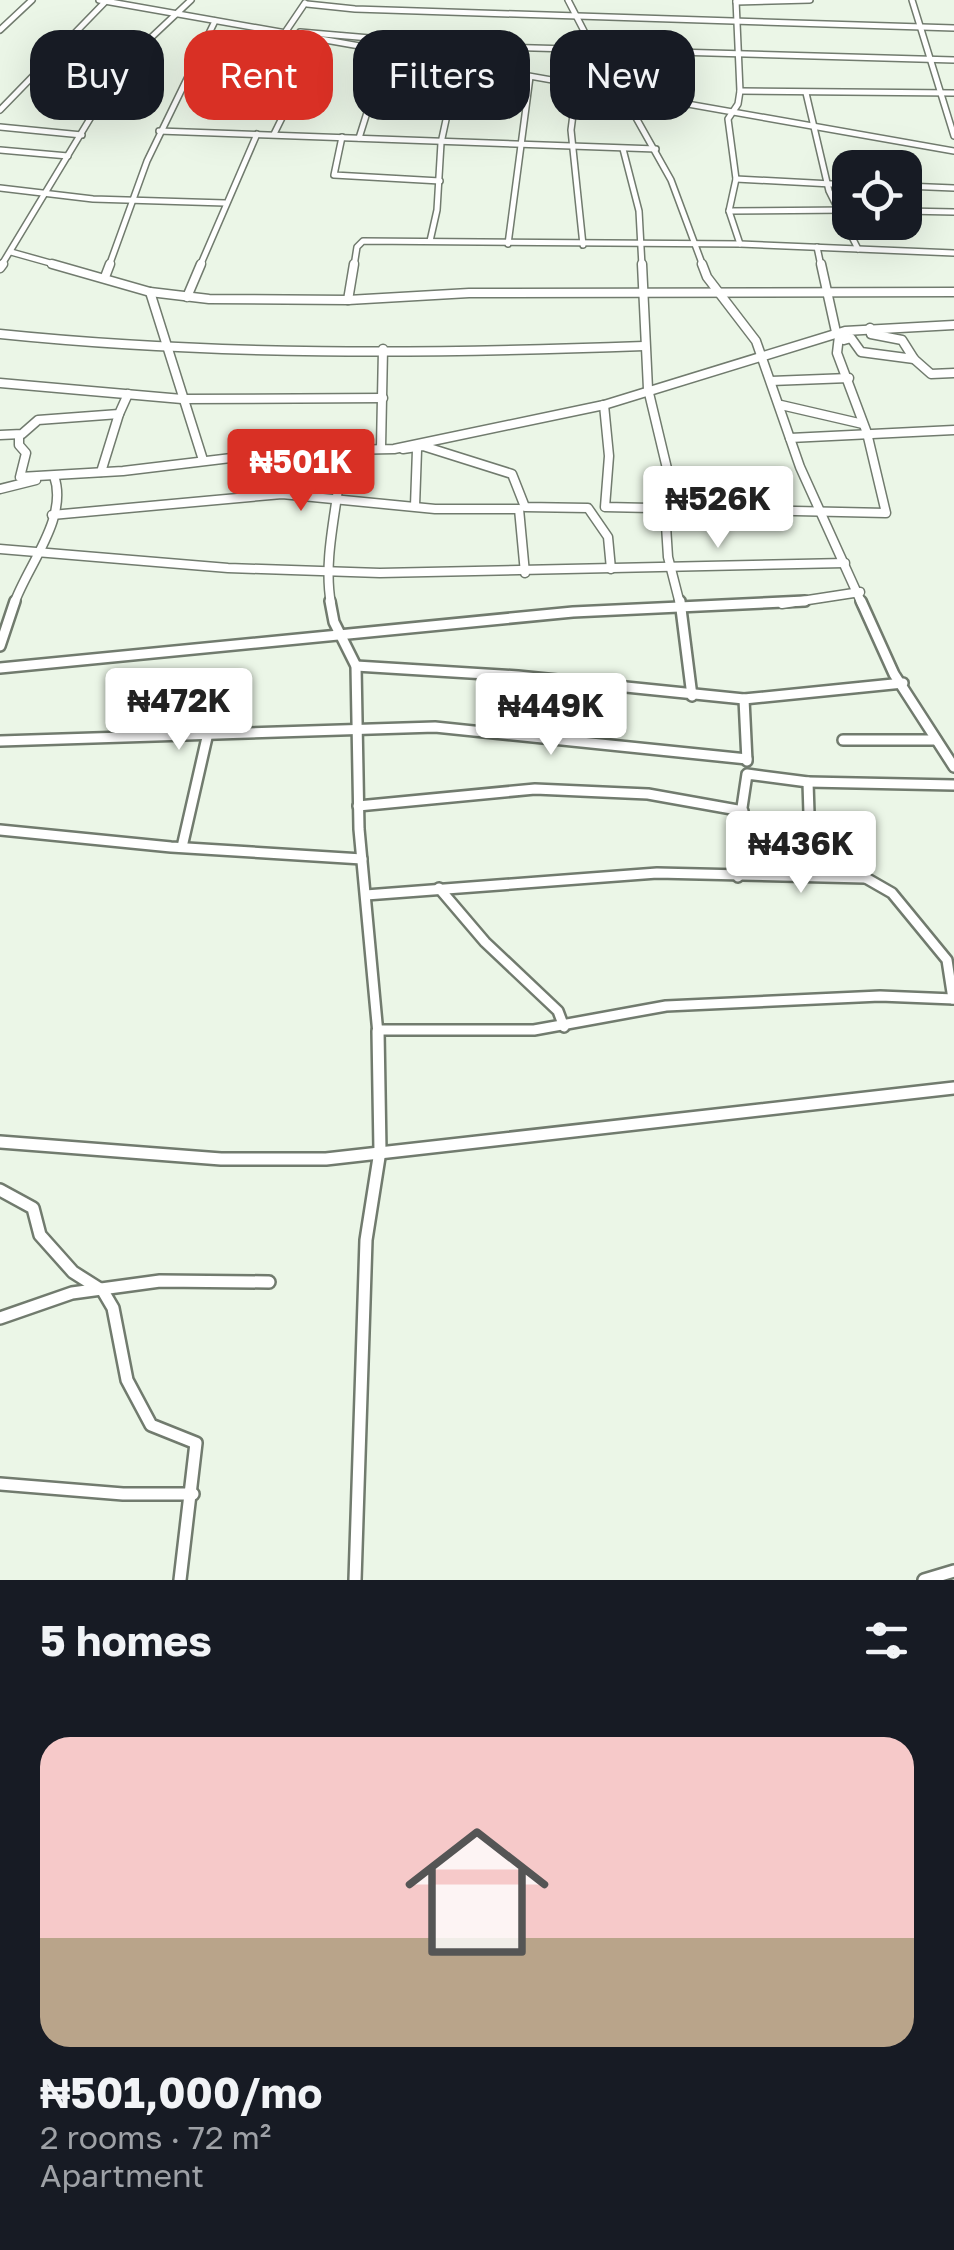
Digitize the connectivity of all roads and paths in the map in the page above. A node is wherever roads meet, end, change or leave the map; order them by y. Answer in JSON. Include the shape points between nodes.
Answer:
{"nodes":[{"id":1,"x":32,"y":0,"type":"edge"},
{"id":2,"x":190,"y":0,"type":"edge"},
{"id":3,"x":568,"y":0,"type":"edge"},
{"id":4,"x":810,"y":0,"type":"edge"},
{"id":5,"x":912,"y":0,"type":"edge"},
{"id":6,"x":102,"y":1,"type":"edge"},
{"id":7,"x":736,"y":1,"type":"edge"},
{"id":8,"x":307,"y":2,"type":"edge"},
{"id":9,"x":176,"y":14,"type":"junction"},
{"id":10,"x":571,"y":14,"type":"junction"},
{"id":11,"x":734,"y":20,"type":"junction"},
{"id":12,"x":215,"y":21,"type":"junction"},
{"id":13,"x":918,"y":27,"type":"junction"},
{"id":14,"x":954,"y":28,"type":"edge"},
{"id":15,"x":0,"y":30,"type":"edge"},
{"id":16,"x":273,"y":30,"type":"edge"},
{"id":17,"x":287,"y":30,"type":"edge"},
{"id":18,"x":585,"y":30,"type":"edge"},
{"id":19,"x":333,"y":36,"type":"edge"},
{"id":20,"x":550,"y":48,"type":"edge"},
{"id":21,"x":695,"y":53,"type":"edge"},
{"id":22,"x":738,"y":54,"type":"junction"},
{"id":23,"x":928,"y":60,"type":"junction"},
{"id":24,"x":954,"y":60,"type":"edge"},
{"id":25,"x":530,"y":76,"type":"edge"},
{"id":26,"x":550,"y":79,"type":"edge"},
{"id":27,"x":740,"y":90,"type":"junction"},
{"id":28,"x":806,"y":93,"type":"junction"},
{"id":29,"x":954,"y":93,"type":"edge"},
{"id":30,"x":940,"y":94,"type":"junction"},
{"id":31,"x":695,"y":103,"type":"edge"},
{"id":32,"x":0,"y":110,"type":"edge"},
{"id":33,"x":733,"y":110,"type":"junction"},
{"id":34,"x":281,"y":120,"type":"edge"},
{"id":35,"x":365,"y":120,"type":"edge"},
{"id":36,"x":446,"y":120,"type":"edge"},
{"id":37,"x":526,"y":120,"type":"edge"},
{"id":38,"x":572,"y":120,"type":"edge"},
{"id":39,"x":639,"y":120,"type":"edge"},
{"id":40,"x":812,"y":127,"type":"junction"},
{"id":41,"x":0,"y":128,"type":"edge"},
{"id":42,"x":160,"y":132,"type":"junction"},
{"id":43,"x":256,"y":134,"type":"junction"},
{"id":44,"x":274,"y":134,"type":"junction"},
{"id":45,"x":82,"y":135,"type":"junction"},
{"id":46,"x":954,"y":136,"type":"edge"},
{"id":47,"x":342,"y":137,"type":"junction"},
{"id":48,"x":359,"y":138,"type":"junction"},
{"id":49,"x":441,"y":143,"type":"junction"},
{"id":50,"x":523,"y":147,"type":"junction"},
{"id":51,"x":575,"y":148,"type":"junction"},
{"id":52,"x":623,"y":149,"type":"junction"},
{"id":53,"x":0,"y":150,"type":"edge"},
{"id":54,"x":656,"y":150,"type":"junction"},
{"id":55,"x":954,"y":151,"type":"edge"},
{"id":56,"x":68,"y":156,"type":"junction"},
{"id":57,"x":736,"y":179,"type":"junction"},
{"id":58,"x":440,"y":181,"type":"junction"},
{"id":59,"x":827,"y":184,"type":"junction"},
{"id":60,"x":832,"y":184,"type":"edge"},
{"id":61,"x":922,"y":187,"type":"edge"},
{"id":62,"x":0,"y":188,"type":"edge"},
{"id":63,"x":954,"y":188,"type":"edge"},
{"id":64,"x":42,"y":194,"type":"junction"},
{"id":65,"x":832,"y":195,"type":"edge"},
{"id":66,"x":132,"y":199,"type":"junction"},
{"id":67,"x":225,"y":203,"type":"junction"},
{"id":68,"x":832,"y":210,"type":"edge"},
{"id":69,"x":728,"y":211,"type":"junction"},
{"id":70,"x":922,"y":211,"type":"edge"},
{"id":71,"x":954,"y":212,"type":"edge"},
{"id":72,"x":854,"y":240,"type":"edge"},
{"id":73,"x":430,"y":242,"type":"junction"},
{"id":74,"x":0,"y":244,"type":"edge"},
{"id":75,"x":508,"y":244,"type":"junction"},
{"id":76,"x":740,"y":244,"type":"junction"},
{"id":77,"x":583,"y":245,"type":"junction"},
{"id":78,"x":638,"y":246,"type":"junction"},
{"id":79,"x":696,"y":246,"type":"junction"},
{"id":80,"x":817,"y":247,"type":"junction"},
{"id":81,"x":858,"y":249,"type":"junction"},
{"id":82,"x":13,"y":250,"type":"junction"},
{"id":83,"x":954,"y":253,"type":"edge"},
{"id":84,"x":0,"y":268,"type":"edge"},
{"id":85,"x":105,"y":277,"type":"junction"},
{"id":86,"x":826,"y":290,"type":"junction"},
{"id":87,"x":717,"y":291,"type":"junction"},
{"id":88,"x":150,"y":292,"type":"junction"},
{"id":89,"x":640,"y":292,"type":"junction"},
{"id":90,"x":954,"y":292,"type":"edge"},
{"id":91,"x":187,"y":297,"type":"junction"},
{"id":92,"x":348,"y":300,"type":"junction"},
{"id":93,"x":954,"y":324,"type":"edge"},
{"id":94,"x":870,"y":328,"type":"junction"},
{"id":95,"x":0,"y":334,"type":"edge"},
{"id":96,"x":836,"y":337,"type":"junction"},
{"id":97,"x":644,"y":346,"type":"junction"},
{"id":98,"x":163,"y":348,"type":"junction"},
{"id":99,"x":383,"y":349,"type":"junction"},
{"id":100,"x":760,"y":359,"type":"junction"},
{"id":101,"x":914,"y":359,"type":"junction"},
{"id":102,"x":954,"y":373,"type":"edge"},
{"id":103,"x":849,"y":378,"type":"junction"},
{"id":104,"x":771,"y":381,"type":"junction"},
{"id":105,"x":0,"y":383,"type":"edge"},
{"id":106,"x":648,"y":389,"type":"junction"},
{"id":107,"x":128,"y":394,"type":"junction"},
{"id":108,"x":383,"y":398,"type":"junction"},
{"id":109,"x":182,"y":399,"type":"junction"},
{"id":110,"x":604,"y":404,"type":"junction"},
{"id":111,"x":781,"y":405,"type":"junction"},
{"id":112,"x":120,"y":414,"type":"junction"},
{"id":113,"x":865,"y":428,"type":"junction"},
{"id":114,"x":954,"y":430,"type":"edge"},
{"id":115,"x":20,"y":434,"type":"junction"},
{"id":116,"x":0,"y":435,"type":"edge"},
{"id":117,"x":790,"y":438,"type":"junction"},
{"id":118,"x":380,"y":447,"type":"junction"},
{"id":119,"x":394,"y":449,"type":"junction"},
{"id":120,"x":342,"y":450,"type":"junction"},
{"id":121,"x":417,"y":450,"type":"junction"},
{"id":122,"x":203,"y":460,"type":"junction"},
{"id":123,"x":100,"y":472,"type":"junction"},
{"id":124,"x":54,"y":476,"type":"junction"},
{"id":125,"x":0,"y":489,"type":"edge"},
{"id":126,"x":336,"y":498,"type":"junction"},
{"id":127,"x":415,"y":506,"type":"junction"},
{"id":128,"x":519,"y":508,"type":"junction"},
{"id":129,"x":588,"y":508,"type":"junction"},
{"id":130,"x":666,"y":510,"type":"junction"},
{"id":131,"x":822,"y":513,"type":"junction"},
{"id":132,"x":52,"y":515,"type":"junction"},
{"id":133,"x":0,"y":550,"type":"edge"},
{"id":134,"x":39,"y":554,"type":"junction"},
{"id":135,"x":845,"y":564,"type":"junction"},
{"id":136,"x":610,"y":570,"type":"junction"},
{"id":137,"x":670,"y":570,"type":"junction"},
{"id":138,"x":524,"y":572,"type":"junction"},
{"id":139,"x":326,"y":575,"type":"junction"},
{"id":140,"x":860,"y":592,"type":"junction"},
{"id":141,"x":681,"y":606,"type":"junction"},
{"id":142,"x":342,"y":632,"type":"junction"},
{"id":143,"x":0,"y":646,"type":"edge"},
{"id":144,"x":356,"y":666,"type":"junction"},
{"id":145,"x":0,"y":668,"type":"edge"},
{"id":146,"x":903,"y":683,"type":"junction"},
{"id":147,"x":692,"y":696,"type":"junction"},
{"id":148,"x":744,"y":698,"type":"junction"},
{"id":149,"x":357,"y":727,"type":"junction"},
{"id":150,"x":208,"y":733,"type":"junction"},
{"id":151,"x":843,"y":740,"type":"dead end"},
{"id":152,"x":936,"y":740,"type":"junction"},
{"id":153,"x":0,"y":741,"type":"edge"},
{"id":154,"x":951,"y":756,"type":"edge"},
{"id":155,"x":747,"y":759,"type":"junction"},
{"id":156,"x":954,"y":768,"type":"edge"},
{"id":157,"x":747,"y":774,"type":"junction"},
{"id":158,"x":808,"y":782,"type":"junction"},
{"id":159,"x":954,"y":785,"type":"edge"},
{"id":160,"x":358,"y":806,"type":"junction"},
{"id":161,"x":744,"y":811,"type":"junction"},
{"id":162,"x":0,"y":830,"type":"edge"},
{"id":163,"x":182,"y":847,"type":"junction"},
{"id":164,"x":362,"y":859,"type":"junction"},
{"id":165,"x":738,"y":877,"type":"junction"},
{"id":166,"x":865,"y":878,"type":"junction"},
{"id":167,"x":439,"y":888,"type":"junction"},
{"id":168,"x":366,"y":895,"type":"junction"},
{"id":169,"x":954,"y":999,"type":"edge"},
{"id":170,"x":564,"y":1026,"type":"junction"},
{"id":171,"x":378,"y":1030,"type":"junction"},
{"id":172,"x":954,"y":1088,"type":"edge"},
{"id":173,"x":0,"y":1142,"type":"edge"},
{"id":174,"x":380,"y":1151,"type":"junction"},
{"id":175,"x":0,"y":1190,"type":"edge"},
{"id":176,"x":269,"y":1282,"type":"dead end"},
{"id":177,"x":103,"y":1291,"type":"junction"},
{"id":178,"x":0,"y":1320,"type":"edge"},
{"id":179,"x":0,"y":1484,"type":"edge"},
{"id":180,"x":193,"y":1494,"type":"junction"},
{"id":181,"x":954,"y":1570,"type":"edge"},
{"id":182,"x":180,"y":1580,"type":"edge"},
{"id":183,"x":356,"y":1580,"type":"edge"},
{"id":184,"x":924,"y":1580,"type":"edge"}],
"edges":[{"from":1,"to":15,"type":"street"},
{"from":2,"to":9,"type":"street"},
{"from":3,"to":10,"type":"street"},
{"from":4,"to":7,"type":"street"},
{"from":5,"to":13,"type":"street"},
{"from":6,"to":9,"type":"street"},
{"from":6,"to":32,"type":"street"},
{"from":7,"to":11,"type":"street"},
{"from":8,"to":10,"type":"street"},
{"from":8,"to":17,"type":"street"},
{"from":9,"to":12,"type":"street"},
{"from":9,"to":45,"type":"street","via":[[123,64]]},
{"from":10,"to":11,"type":"street"},
{"from":10,"to":18,"type":"street"},
{"from":11,"to":13,"type":"street"},
{"from":11,"to":22,"type":"street"},
{"from":12,"to":16,"type":"street"},
{"from":12,"to":42,"type":"street"},
{"from":13,"to":14,"type":"street"},
{"from":13,"to":23,"type":"street"},
{"from":19,"to":20,"type":"street"},
{"from":21,"to":22,"type":"street"},
{"from":22,"to":23,"type":"street"},
{"from":22,"to":27,"type":"street"},
{"from":23,"to":24,"type":"street"},
{"from":23,"to":30,"type":"street"},
{"from":25,"to":26,"type":"street"},
{"from":27,"to":28,"type":"street"},
{"from":27,"to":33,"type":"street"},
{"from":28,"to":30,"type":"street"},
{"from":28,"to":40,"type":"street"},
{"from":29,"to":30,"type":"street"},
{"from":30,"to":46,"type":"street"},
{"from":31,"to":33,"type":"street"},
{"from":33,"to":40,"type":"street"},
{"from":33,"to":57,"type":"street","via":[[728,119]]},
{"from":34,"to":44,"type":"street"},
{"from":35,"to":48,"type":"street"},
{"from":36,"to":49,"type":"street"},
{"from":37,"to":50,"type":"street"},
{"from":38,"to":51,"type":"street"},
{"from":39,"to":54,"type":"street"},
{"from":40,"to":55,"type":"street"},
{"from":40,"to":59,"type":"street"},
{"from":41,"to":45,"type":"street"},
{"from":42,"to":43,"type":"street"},
{"from":42,"to":66,"type":"street"},
{"from":43,"to":44,"type":"street"},
{"from":43,"to":67,"type":"street"},
{"from":44,"to":47,"type":"street"},
{"from":45,"to":56,"type":"street"},
{"from":47,"to":48,"type":"street"},
{"from":47,"to":58,"type":"street","via":[[334,175]]},
{"from":48,"to":49,"type":"street"},
{"from":49,"to":50,"type":"street"},
{"from":49,"to":58,"type":"street"},
{"from":50,"to":51,"type":"street"},
{"from":50,"to":75,"type":"street"},
{"from":51,"to":52,"type":"street"},
{"from":51,"to":77,"type":"street"},
{"from":52,"to":54,"type":"street"},
{"from":52,"to":78,"type":"street","via":[[639,211]]},
{"from":53,"to":56,"type":"street"},
{"from":54,"to":79,"type":"street"},
{"from":56,"to":64,"type":"street"},
{"from":57,"to":59,"type":"street"},
{"from":57,"to":69,"type":"street"},
{"from":58,"to":73,"type":"street"},
{"from":59,"to":60,"type":"street"},
{"from":59,"to":65,"type":"street"},
{"from":61,"to":63,"type":"street"},
{"from":62,"to":64,"type":"street"},
{"from":64,"to":66,"type":"street"},
{"from":64,"to":82,"type":"street"},
{"from":66,"to":67,"type":"street"},
{"from":66,"to":85,"type":"street"},
{"from":67,"to":91,"type":"street"},
{"from":68,"to":69,"type":"street"},
{"from":69,"to":76,"type":"street"},
{"from":70,"to":71,"type":"street"},
{"from":72,"to":81,"type":"street"},
{"from":73,"to":75,"type":"street"},
{"from":73,"to":92,"type":"street","via":[[359,242]]},
{"from":74,"to":82,"type":"street"},
{"from":75,"to":77,"type":"street"},
{"from":76,"to":79,"type":"street"},
{"from":76,"to":80,"type":"street"},
{"from":77,"to":78,"type":"street"},
{"from":78,"to":79,"type":"street"},
{"from":78,"to":89,"type":"street"},
{"from":79,"to":87,"type":"street"},
{"from":80,"to":81,"type":"street"},
{"from":80,"to":86,"type":"street"},
{"from":81,"to":83,"type":"street"},
{"from":82,"to":84,"type":"street"},
{"from":82,"to":85,"type":"street"},
{"from":85,"to":88,"type":"street"},
{"from":86,"to":87,"type":"street"},
{"from":86,"to":90,"type":"street"},
{"from":86,"to":96,"type":"street"},
{"from":87,"to":89,"type":"street"},
{"from":87,"to":100,"type":"street","via":[[756,340]]},
{"from":88,"to":91,"type":"street"},
{"from":88,"to":98,"type":"street"},
{"from":89,"to":92,"type":"street"},
{"from":89,"to":97,"type":"street"},
{"from":91,"to":92,"type":"street"},
{"from":93,"to":94,"type":"street"},
{"from":94,"to":96,"type":"street"},
{"from":94,"to":101,"type":"street","via":[[871,334],[902,340]]},
{"from":95,"to":98,"type":"street"},
{"from":96,"to":100,"type":"street"},
{"from":96,"to":101,"type":"street","via":[[850,338],[861,352]]},
{"from":96,"to":103,"type":"street"},
{"from":97,"to":99,"type":"street"},
{"from":97,"to":106,"type":"street"},
{"from":98,"to":99,"type":"street"},
{"from":98,"to":109,"type":"street"},
{"from":99,"to":108,"type":"street"},
{"from":100,"to":104,"type":"street"},
{"from":100,"to":106,"type":"street"},
{"from":101,"to":102,"type":"street","via":[[931,374]]},
{"from":103,"to":104,"type":"street"},
{"from":103,"to":113,"type":"street"},
{"from":104,"to":111,"type":"street"},
{"from":105,"to":107,"type":"street"},
{"from":106,"to":110,"type":"street"},
{"from":106,"to":130,"type":"street","via":[[670,481]]},
{"from":107,"to":109,"type":"street"},
{"from":107,"to":112,"type":"street"},
{"from":108,"to":109,"type":"street"},
{"from":108,"to":118,"type":"street"},
{"from":109,"to":122,"type":"street"},
{"from":110,"to":119,"type":"street"},
{"from":110,"to":130,"type":"street","via":[[605,507]]},
{"from":111,"to":113,"type":"street"},
{"from":111,"to":117,"type":"street"},
{"from":112,"to":115,"type":"street","via":[[38,420]]},
{"from":112,"to":123,"type":"street"},
{"from":113,"to":114,"type":"street"},
{"from":113,"to":117,"type":"street"},
{"from":113,"to":131,"type":"street","via":[[886,514]]},
{"from":115,"to":116,"type":"street"},
{"from":115,"to":124,"type":"street","via":[[26,454],[20,477]]},
{"from":117,"to":131,"type":"street"},
{"from":118,"to":119,"type":"street"},
{"from":118,"to":120,"type":"street"},
{"from":119,"to":121,"type":"street"},
{"from":120,"to":122,"type":"street"},
{"from":120,"to":126,"type":"street"},
{"from":121,"to":127,"type":"street"},
{"from":121,"to":129,"type":"street","via":[[423,446],[512,474],[526,507]]},
{"from":122,"to":123,"type":"street"},
{"from":123,"to":124,"type":"street"},
{"from":124,"to":125,"type":"street"},
{"from":124,"to":132,"type":"street"},
{"from":126,"to":127,"type":"street"},
{"from":126,"to":132,"type":"street","via":[[238,496]]},
{"from":126,"to":139,"type":"street"},
{"from":127,"to":128,"type":"street"},
{"from":128,"to":129,"type":"street"},
{"from":128,"to":138,"type":"street"},
{"from":129,"to":136,"type":"street","via":[[608,537]]},
{"from":130,"to":131,"type":"street"},
{"from":130,"to":137,"type":"street"},
{"from":131,"to":135,"type":"street"},
{"from":132,"to":134,"type":"street"},
{"from":133,"to":134,"type":"street"},
{"from":134,"to":139,"type":"street"},
{"from":134,"to":143,"type":"street","via":[[20,584]]},
{"from":135,"to":137,"type":"street"},
{"from":135,"to":140,"type":"street"},
{"from":136,"to":137,"type":"street"},
{"from":136,"to":138,"type":"street"},
{"from":137,"to":141,"type":"street"},
{"from":138,"to":139,"type":"street"},
{"from":139,"to":142,"type":"street"},
{"from":140,"to":141,"type":"street","via":[[812,604]]},
{"from":140,"to":146,"type":"street"},
{"from":141,"to":142,"type":"street"},
{"from":141,"to":147,"type":"street"},
{"from":142,"to":144,"type":"street"},
{"from":142,"to":145,"type":"street"},
{"from":144,"to":147,"type":"street"},
{"from":144,"to":149,"type":"street"},
{"from":146,"to":148,"type":"street"},
{"from":146,"to":152,"type":"street"},
{"from":147,"to":148,"type":"street"},
{"from":148,"to":155,"type":"street"},
{"from":149,"to":150,"type":"street"},
{"from":149,"to":155,"type":"street","via":[[435,727]]},
{"from":149,"to":160,"type":"street"},
{"from":150,"to":153,"type":"street"},
{"from":150,"to":163,"type":"street"},
{"from":151,"to":152,"type":"street"},
{"from":152,"to":154,"type":"street"},
{"from":154,"to":156,"type":"street"},
{"from":155,"to":157,"type":"street"},
{"from":157,"to":158,"type":"street"},
{"from":157,"to":161,"type":"street"},
{"from":158,"to":159,"type":"street"},
{"from":158,"to":166,"type":"street","via":[[810,846]]},
{"from":160,"to":161,"type":"street","via":[[535,789],[648,794]]},
{"from":160,"to":164,"type":"street"},
{"from":161,"to":165,"type":"street"},
{"from":162,"to":163,"type":"street"},
{"from":163,"to":164,"type":"street"},
{"from":164,"to":168,"type":"street"},
{"from":165,"to":166,"type":"street"},
{"from":165,"to":167,"type":"street","via":[[657,872]]},
{"from":166,"to":169,"type":"street","via":[[892,892],[947,960]]},
{"from":167,"to":168,"type":"street"},
{"from":167,"to":170,"type":"street","via":[[558,1011]]},
{"from":168,"to":171,"type":"street"},
{"from":169,"to":170,"type":"street","via":[[666,1006]]},
{"from":170,"to":171,"type":"street"},
{"from":171,"to":174,"type":"street"},
{"from":172,"to":174,"type":"street"},
{"from":173,"to":174,"type":"street","via":[[221,1160]]},
{"from":174,"to":183,"type":"street","via":[[366,1240]]},
{"from":175,"to":177,"type":"street","via":[[33,1208],[40,1235],[73,1272]]},
{"from":176,"to":177,"type":"street","via":[[160,1282]]},
{"from":177,"to":178,"type":"street","via":[[72,1294]]},
{"from":177,"to":180,"type":"street","via":[[138,1405],[151,1425],[196,1443]]},
{"from":179,"to":180,"type":"street"},
{"from":180,"to":182,"type":"street"},
{"from":181,"to":184,"type":"street"}]}
